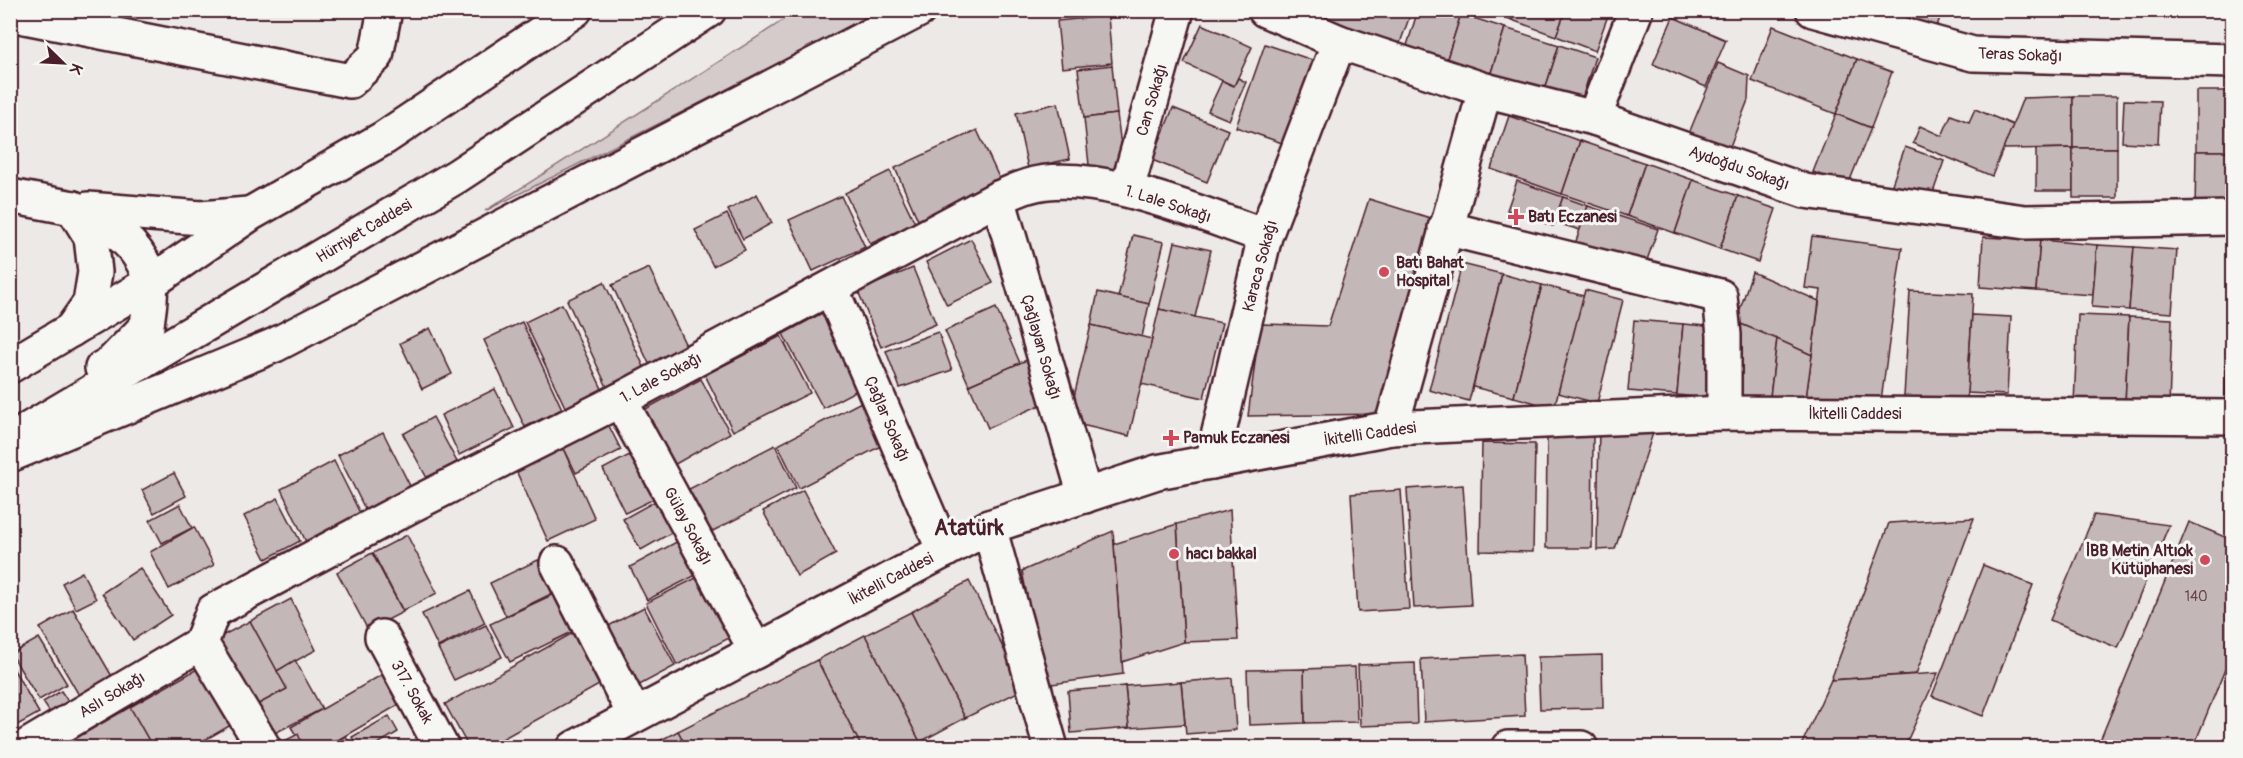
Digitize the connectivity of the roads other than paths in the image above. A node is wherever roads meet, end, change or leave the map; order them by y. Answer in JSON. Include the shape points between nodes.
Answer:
{"nodes":[{"id":1,"x":385,"y":10,"type":"edge"},
{"id":2,"x":709,"y":10,"type":"edge"},
{"id":3,"x":920,"y":10,"type":"edge"},
{"id":4,"x":1177,"y":10,"type":"edge"},
{"id":5,"x":1265,"y":10,"type":"edge"},
{"id":6,"x":1635,"y":10,"type":"edge"},
{"id":7,"x":1813,"y":10,"type":"edge"},
{"id":8,"x":569,"y":13,"type":"edge"},
{"id":9,"x":10,"y":14,"type":"edge"},
{"id":10,"x":1340,"y":42,"type":"junction"},
{"id":11,"x":2232,"y":61,"type":"edge"},
{"id":12,"x":1485,"y":90,"type":"junction"},
{"id":13,"x":1594,"y":118,"type":"junction"},
{"id":14,"x":1127,"y":189,"type":"junction"},
{"id":15,"x":10,"y":196,"type":"edge"},
{"id":16,"x":998,"y":198,"type":"junction"},
{"id":17,"x":73,"y":208,"type":"junction"},
{"id":18,"x":250,"y":214,"type":"junction"},
{"id":19,"x":2232,"y":218,"type":"edge"},
{"id":20,"x":1445,"y":228,"type":"junction"},
{"id":21,"x":1265,"y":236,"type":"junction"},
{"id":22,"x":150,"y":284,"type":"junction"},
{"id":23,"x":831,"y":288,"type":"junction"},
{"id":24,"x":70,"y":331,"type":"junction"},
{"id":25,"x":10,"y":366,"type":"edge"},
{"id":26,"x":620,"y":400,"type":"junction"},
{"id":27,"x":1724,"y":414,"type":"junction"},
{"id":28,"x":2232,"y":417,"type":"edge"},
{"id":29,"x":10,"y":423,"type":"edge"},
{"id":30,"x":1391,"y":428,"type":"junction"},
{"id":31,"x":10,"y":437,"type":"edge"},
{"id":32,"x":10,"y":454,"type":"edge"},
{"id":33,"x":1212,"y":462,"type":"junction"},
{"id":34,"x":1085,"y":496,"type":"junction"},
{"id":35,"x":989,"y":527,"type":"junction"},
{"id":36,"x":944,"y":551,"type":"junction"},
{"id":37,"x":557,"y":563,"type":"dead end"},
{"id":38,"x":382,"y":637,"type":"dead end"},
{"id":39,"x":201,"y":643,"type":"junction"},
{"id":40,"x":756,"y":651,"type":"junction"},
{"id":41,"x":634,"y":714,"type":"junction"},
{"id":42,"x":24,"y":747,"type":"edge"},
{"id":43,"x":262,"y":747,"type":"edge"},
{"id":44,"x":442,"y":747,"type":"edge"},
{"id":45,"x":574,"y":747,"type":"edge"},
{"id":46,"x":1051,"y":747,"type":"edge"},
{"id":47,"x":1508,"y":747,"type":"edge"},
{"id":48,"x":1581,"y":747,"type":"edge"}],
"edges":[{"from":1,"to":9,"type":"street","via":[[376,56],[350,81]]},
{"from":2,"to":31,"type":"street","name":"Hürriyet Caddesi","via":[[457,176]]},
{"from":3,"to":32,"type":"street","via":[[275,345]]},
{"from":4,"to":14,"type":"street","name":"Can Sokağı"},
{"from":5,"to":10,"type":"street","name":"Aydoğdu Sokağı"},
{"from":6,"to":13,"type":"street"},
{"from":7,"to":11,"type":"street","name":"Teras Sokağı","via":[[1973,54]]},
{"from":8,"to":18,"type":"street","via":[[384,138]]},
{"from":10,"to":12,"type":"street","name":"Aydoğdu Sokağı"},
{"from":10,"to":21,"type":"street","name":"Karaca Sokağı"},
{"from":12,"to":13,"type":"street","name":"Aydoğdu Sokağı"},
{"from":12,"to":20,"type":"street"},
{"from":13,"to":19,"type":"street","name":"Aydoğdu Sokağı","via":[[1805,191],[2025,222]]},
{"from":14,"to":16,"type":"street","name":"1. Lale Sokağı","via":[[1076,181],[1030,185]]},
{"from":14,"to":21,"type":"street","name":"1. Lale Sokağı"},
{"from":15,"to":17,"type":"street"},
{"from":16,"to":23,"type":"street","name":"1. Lale Sokağı"},
{"from":16,"to":34,"type":"street","name":"Çağlayan Sokağı"},
{"from":17,"to":18,"type":"street","via":[[201,218]]},
{"from":17,"to":22,"type":"street","via":[[112,226],[140,257]]},
{"from":17,"to":24,"type":"street","via":[[91,237],[95,272],[90,303]]},
{"from":18,"to":22,"type":"street"},
{"from":20,"to":27,"type":"street","via":[[1720,296]]},
{"from":20,"to":30,"type":"street"},
{"from":21,"to":33,"type":"street","name":"Karaca Sokağı"},
{"from":22,"to":24,"type":"street"},
{"from":22,"to":29,"type":"street","via":[[147,326],[111,363]]},
{"from":23,"to":26,"type":"street","name":"1. Lale Sokağı"},
{"from":23,"to":36,"type":"street","name":"Çağlar Sokağı"},
{"from":24,"to":25,"type":"street"},
{"from":26,"to":39,"type":"street","name":"1. Lale Sokağı","via":[[213,611]]},
{"from":26,"to":40,"type":"street","name":"Gülay Sokağı"},
{"from":27,"to":28,"type":"street","name":"İkitelli Caddesi"},
{"from":27,"to":30,"type":"street","name":"İkitelli Caddesi"},
{"from":30,"to":33,"type":"street","name":"İkitelli Caddesi"},
{"from":33,"to":34,"type":"street","name":"İkitelli Caddesi","via":[[1157,472]]},
{"from":34,"to":35,"type":"street","name":"İkitelli Caddesi"},
{"from":35,"to":36,"type":"street","name":"İkitelli Caddesi"},
{"from":35,"to":46,"type":"street"},
{"from":36,"to":40,"type":"street","name":"İkitelli Caddesi"},
{"from":37,"to":41,"type":"street"},
{"from":38,"to":44,"type":"street","name":"317. Sokak"},
{"from":39,"to":42,"type":"street","name":"Aslı Sokağı"},
{"from":39,"to":43,"type":"street"},
{"from":40,"to":41,"type":"street","name":"İkitelli Caddesi"},
{"from":41,"to":45,"type":"street","name":"İkitelli Caddesi"},
{"from":47,"to":48,"type":"street"}]}
